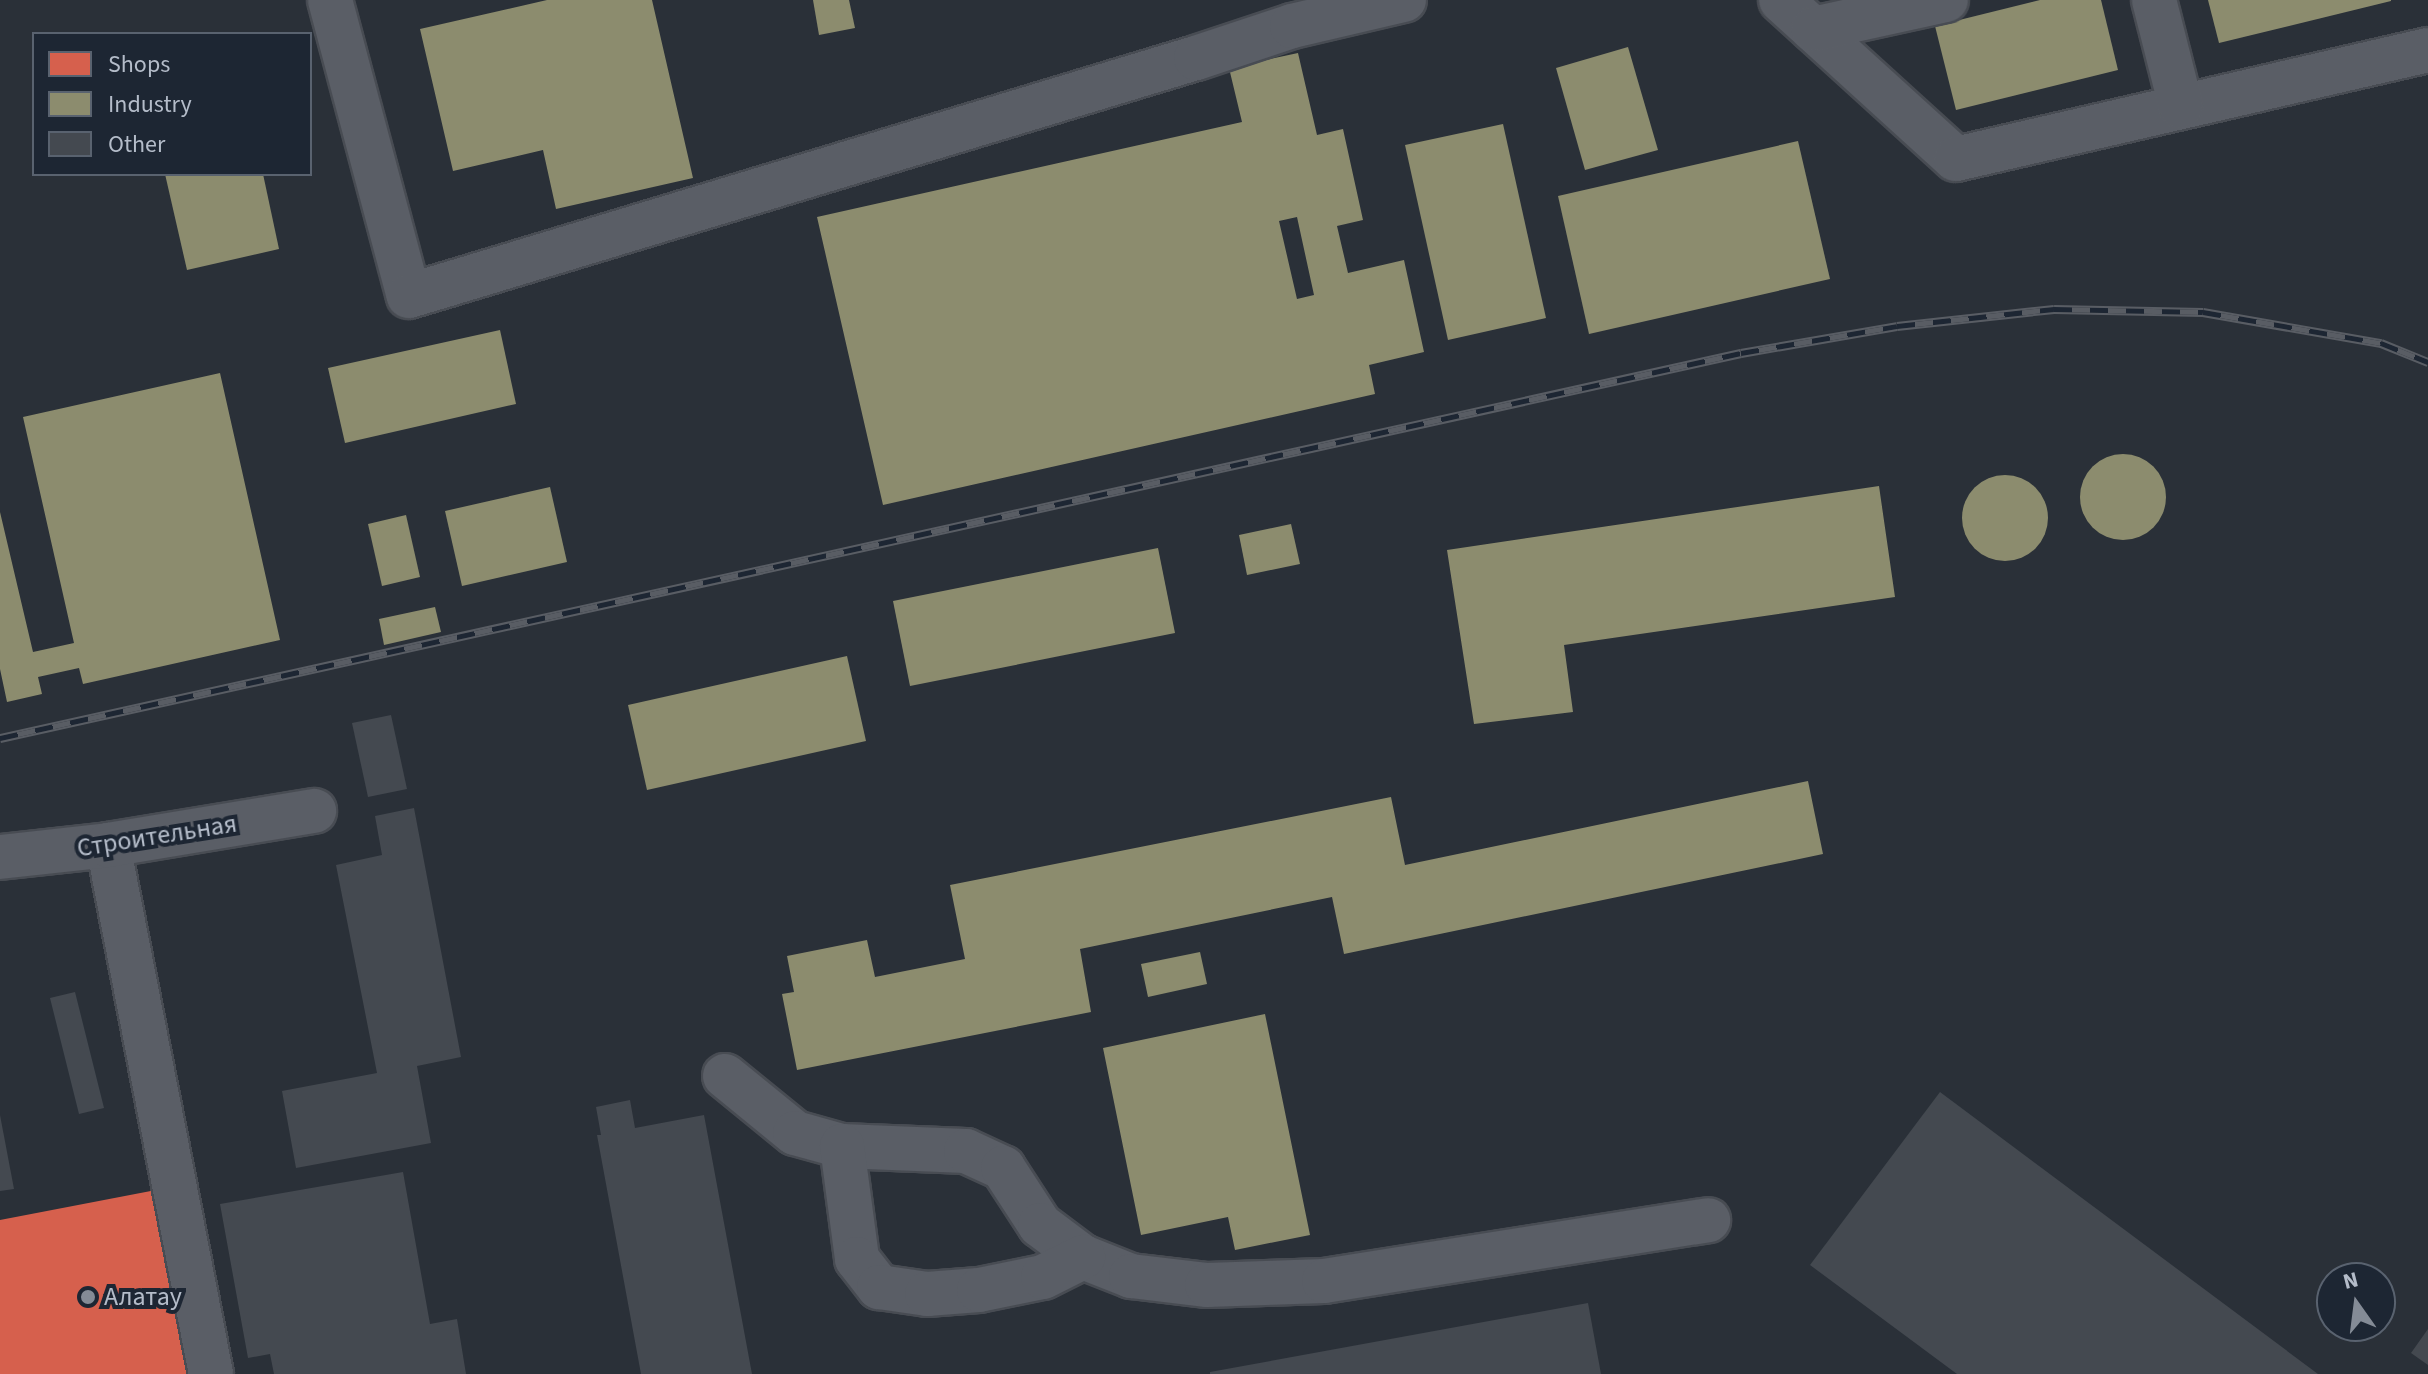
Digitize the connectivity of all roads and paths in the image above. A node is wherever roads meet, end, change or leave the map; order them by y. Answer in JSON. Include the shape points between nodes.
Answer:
{"nodes":[{"id":1,"x":330,"y":0,"type":"edge"},
{"id":2,"x":1404,"y":0,"type":"edge"},
{"id":3,"x":1781,"y":0,"type":"edge"},
{"id":4,"x":1946,"y":0,"type":"edge"},
{"id":5,"x":2154,"y":0,"type":"edge"},
{"id":6,"x":1813,"y":29,"type":"junction"},
{"id":7,"x":2428,"y":50,"type":"edge"},
{"id":8,"x":2181,"y":107,"type":"junction"},
{"id":9,"x":314,"y":811,"type":"dead end"},
{"id":10,"x":108,"y":845,"type":"junction"},
{"id":11,"x":0,"y":857,"type":"edge"},
{"id":12,"x":725,"y":1076,"type":"dead end"},
{"id":13,"x":842,"y":1146,"type":"junction"},
{"id":14,"x":1708,"y":1220,"type":"dead end"},
{"id":15,"x":1083,"y":1257,"type":"junction"},
{"id":16,"x":211,"y":1374,"type":"edge"}],
"edges":[{"from":1,"to":2,"type":"street","via":[[409,296],[1292,26]]},
{"from":3,"to":6,"type":"street"},
{"from":4,"to":6,"type":"street"},
{"from":5,"to":8,"type":"street"},
{"from":6,"to":8,"type":"street","via":[[1956,159]]},
{"from":7,"to":8,"type":"street"},
{"from":9,"to":10,"type":"street","name":"Строительная"},
{"from":10,"to":11,"type":"street","name":"Строительная"},
{"from":10,"to":16,"type":"street"},
{"from":12,"to":13,"type":"street","via":[[795,1133]]},
{"from":13,"to":15,"type":"street","via":[[966,1151],[1003,1168],[1040,1225]]},
{"from":13,"to":15,"type":"street","via":[[857,1259],[879,1287],[927,1294],[979,1290],[1043,1277]]},
{"from":14,"to":15,"type":"street","via":[[1324,1281],[1207,1285],[1131,1276]]}]}
